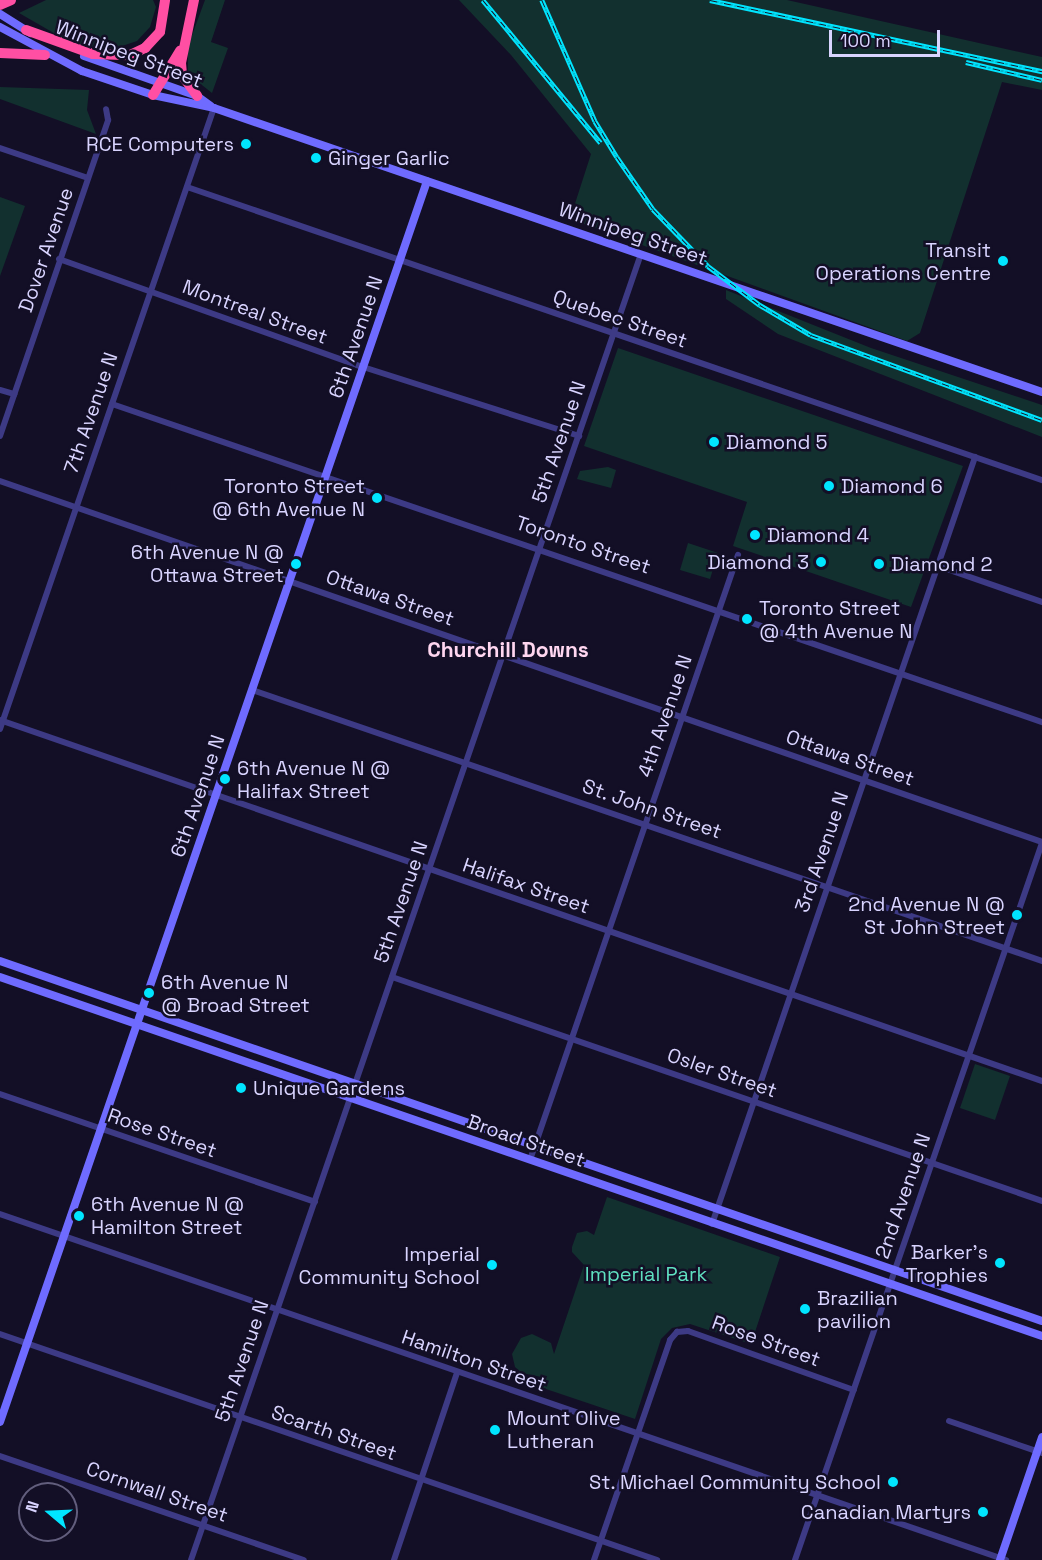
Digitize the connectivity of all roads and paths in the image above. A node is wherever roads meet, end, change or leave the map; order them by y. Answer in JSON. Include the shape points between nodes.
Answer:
{"nodes":[{"id":1,"x":11,"y":0,"type":"edge"},
{"id":2,"x":165,"y":0,"type":"edge"},
{"id":3,"x":194,"y":0,"type":"edge"},
{"id":4,"x":0,"y":5,"type":"edge"},
{"id":5,"x":0,"y":14,"type":"edge"},
{"id":6,"x":0,"y":27,"type":"edge"},
{"id":7,"x":26,"y":30,"type":"junction"},
{"id":8,"x":181,"y":48,"type":"junction"},
{"id":9,"x":0,"y":53,"type":"edge"},
{"id":10,"x":45,"y":55,"type":"junction"},
{"id":11,"x":162,"y":83,"type":"junction"},
{"id":12,"x":153,"y":95,"type":"junction"},
{"id":13,"x":197,"y":96,"type":"junction"},
{"id":14,"x":214,"y":108,"type":"junction"},
{"id":15,"x":106,"y":109,"type":"dead end"},
{"id":16,"x":0,"y":148,"type":"edge"},
{"id":17,"x":88,"y":178,"type":"junction"},
{"id":18,"x":427,"y":181,"type":"junction"},
{"id":19,"x":187,"y":187,"type":"junction"},
{"id":20,"x":641,"y":254,"type":"junction"},
{"id":21,"x":59,"y":259,"type":"junction"},
{"id":22,"x":400,"y":260,"type":"junction"},
{"id":23,"x":151,"y":292,"type":"junction"},
{"id":24,"x":614,"y":334,"type":"junction"},
{"id":25,"x":363,"y":367,"type":"junction"},
{"id":26,"x":0,"y":390,"type":"edge"},
{"id":27,"x":1042,"y":392,"type":"edge"},
{"id":28,"x":14,"y":394,"type":"junction"},
{"id":29,"x":112,"y":404,"type":"junction"},
{"id":30,"x":0,"y":436,"type":"edge"},
{"id":31,"x":579,"y":436,"type":"junction"},
{"id":32,"x":975,"y":457,"type":"junction"},
{"id":33,"x":326,"y":474,"type":"junction"},
{"id":34,"x":1042,"y":480,"type":"edge"},
{"id":35,"x":0,"y":481,"type":"edge"},
{"id":36,"x":76,"y":507,"type":"junction"},
{"id":37,"x":540,"y":548,"type":"junction"},
{"id":38,"x":738,"y":555,"type":"dead end"},
{"id":39,"x":938,"y":566,"type":"junction"},
{"id":40,"x":289,"y":581,"type":"junction"},
{"id":41,"x":1042,"y":602,"type":"edge"},
{"id":42,"x":719,"y":609,"type":"junction"},
{"id":43,"x":504,"y":654,"type":"junction"},
{"id":44,"x":901,"y":672,"type":"junction"},
{"id":45,"x":252,"y":690,"type":"junction"},
{"id":46,"x":683,"y":716,"type":"junction"},
{"id":47,"x":1,"y":721,"type":"edge"},
{"id":48,"x":1042,"y":722,"type":"edge"},
{"id":49,"x":0,"y":729,"type":"edge"},
{"id":50,"x":466,"y":763,"type":"junction"},
{"id":51,"x":864,"y":781,"type":"junction"},
{"id":52,"x":215,"y":796,"type":"junction"},
{"id":53,"x":646,"y":823,"type":"junction"},
{"id":54,"x":1042,"y":842,"type":"edge"},
{"id":55,"x":429,"y":870,"type":"junction"},
{"id":56,"x":827,"y":888,"type":"junction"},
{"id":57,"x":609,"y":931,"type":"junction"},
{"id":58,"x":1006,"y":948,"type":"junction"},
{"id":59,"x":1042,"y":960,"type":"edge"},
{"id":60,"x":0,"y":961,"type":"edge"},
{"id":61,"x":0,"y":977,"type":"edge"},
{"id":62,"x":392,"y":977,"type":"junction"},
{"id":63,"x":790,"y":996,"type":"junction"},
{"id":64,"x":142,"y":1010,"type":"junction"},
{"id":65,"x":137,"y":1024,"type":"junction"},
{"id":66,"x":572,"y":1038,"type":"junction"},
{"id":67,"x":968,"y":1056,"type":"junction"},
{"id":68,"x":1042,"y":1081,"type":"edge"},
{"id":69,"x":355,"y":1084,"type":"junction"},
{"id":70,"x":0,"y":1094,"type":"edge"},
{"id":71,"x":351,"y":1098,"type":"junction"},
{"id":72,"x":754,"y":1102,"type":"junction"},
{"id":73,"x":100,"y":1130,"type":"junction"},
{"id":74,"x":535,"y":1146,"type":"junction"},
{"id":75,"x":531,"y":1160,"type":"junction"},
{"id":76,"x":931,"y":1162,"type":"junction"},
{"id":77,"x":1042,"y":1201,"type":"edge"},
{"id":78,"x":315,"y":1202,"type":"junction"},
{"id":79,"x":717,"y":1209,"type":"junction"},
{"id":80,"x":0,"y":1214,"type":"edge"},
{"id":81,"x":712,"y":1224,"type":"junction"},
{"id":82,"x":64,"y":1236,"type":"junction"},
{"id":83,"x":895,"y":1271,"type":"junction"},
{"id":84,"x":890,"y":1285,"type":"junction"},
{"id":85,"x":277,"y":1311,"type":"junction"},
{"id":86,"x":1042,"y":1321,"type":"edge"},
{"id":87,"x":0,"y":1334,"type":"edge"},
{"id":88,"x":1042,"y":1336,"type":"edge"},
{"id":89,"x":27,"y":1344,"type":"junction"},
{"id":90,"x":457,"y":1373,"type":"junction"},
{"id":91,"x":854,"y":1390,"type":"junction"},
{"id":92,"x":240,"y":1418,"type":"junction"},
{"id":93,"x":949,"y":1421,"type":"dead end"},
{"id":94,"x":0,"y":1422,"type":"edge"},
{"id":95,"x":638,"y":1434,"type":"junction"},
{"id":96,"x":1042,"y":1437,"type":"edge"},
{"id":97,"x":1040,"y":1452,"type":"edge"},
{"id":98,"x":0,"y":1456,"type":"edge"},
{"id":99,"x":421,"y":1482,"type":"junction"},
{"id":100,"x":817,"y":1496,"type":"junction"},
{"id":101,"x":203,"y":1525,"type":"junction"},
{"id":102,"x":601,"y":1541,"type":"junction"},
{"id":103,"x":1002,"y":1559,"type":"edge"},
{"id":104,"x":191,"y":1560,"type":"edge"},
{"id":105,"x":304,"y":1560,"type":"edge"},
{"id":106,"x":393,"y":1560,"type":"edge"},
{"id":107,"x":594,"y":1560,"type":"edge"},
{"id":108,"x":657,"y":1560,"type":"edge"},
{"id":109,"x":795,"y":1560,"type":"edge"}],
"edges":[{"from":1,"to":4,"type":"highway"},
{"from":2,"to":7,"type":"highway","via":[[160,32],[145,48],[130,56],[93,54]]},
{"from":3,"to":8,"type":"highway"},
{"from":5,"to":7,"type":"main road","name":"Winnipeg Street"},
{"from":6,"to":10,"type":"main road","name":"Winnipeg Street"},
{"from":7,"to":11,"type":"main road","name":"Winnipeg Street","via":[[70,51]]},
{"from":8,"to":11,"type":"highway"},
{"from":8,"to":13,"type":"highway","via":[[182,75]]},
{"from":9,"to":10,"type":"highway"},
{"from":10,"to":12,"type":"main road","name":"Winnipeg Street"},
{"from":11,"to":12,"type":"highway"},
{"from":11,"to":13,"type":"main road","name":"Winnipeg Street"},
{"from":12,"to":14,"type":"main road","name":"Winnipeg Street"},
{"from":13,"to":14,"type":"main road","name":"Winnipeg Street"},
{"from":14,"to":18,"type":"main road","name":"Winnipeg Street"},
{"from":14,"to":19,"type":"street","name":"7th Avenue N"},
{"from":15,"to":17,"type":"street","name":"Dover Avenue","via":[[108,120]]},
{"from":16,"to":17,"type":"street"},
{"from":17,"to":21,"type":"street","name":"Dover Avenue"},
{"from":18,"to":20,"type":"main road","name":"Winnipeg Street"},
{"from":18,"to":22,"type":"main road","name":"6th Avenue N"},
{"from":19,"to":22,"type":"street","name":"Quebec Street"},
{"from":19,"to":23,"type":"street","name":"7th Avenue N"},
{"from":20,"to":24,"type":"street","name":"5th Avenue N"},
{"from":20,"to":27,"type":"main road","name":"Winnipeg Street"},
{"from":21,"to":23,"type":"street","name":"Montreal Street"},
{"from":21,"to":28,"type":"street","name":"Dover Avenue"},
{"from":22,"to":24,"type":"street","name":"Quebec Street"},
{"from":22,"to":25,"type":"main road","name":"6th Avenue N"},
{"from":23,"to":25,"type":"street","name":"Montreal Street"},
{"from":23,"to":29,"type":"street","name":"7th Avenue N"},
{"from":24,"to":31,"type":"street","name":"5th Avenue N"},
{"from":24,"to":32,"type":"street","name":"Quebec Street"},
{"from":25,"to":31,"type":"street","name":"Montreal Street"},
{"from":25,"to":33,"type":"main road","name":"6th Avenue N"},
{"from":26,"to":28,"type":"street"},
{"from":28,"to":30,"type":"street","name":"Dover Avenue"},
{"from":29,"to":33,"type":"street","name":"Toronto Street"},
{"from":29,"to":36,"type":"street","name":"7th Avenue N"},
{"from":31,"to":37,"type":"street","name":"5th Avenue N"},
{"from":32,"to":34,"type":"street","name":"Quebec Street"},
{"from":32,"to":39,"type":"street","name":"3rd Avenue N"},
{"from":33,"to":37,"type":"street","name":"Toronto Street"},
{"from":33,"to":40,"type":"main road","name":"6th Avenue N"},
{"from":35,"to":36,"type":"street","name":"Ottawa Street"},
{"from":36,"to":40,"type":"street","name":"Ottawa Street"},
{"from":36,"to":47,"type":"street","name":"7th Avenue N"},
{"from":37,"to":42,"type":"street","name":"Toronto Street"},
{"from":37,"to":43,"type":"street","name":"5th Avenue N"},
{"from":38,"to":42,"type":"street","name":"4th Avenue N"},
{"from":39,"to":41,"type":"street"},
{"from":39,"to":44,"type":"street","name":"3rd Avenue N"},
{"from":40,"to":43,"type":"street","name":"Ottawa Street"},
{"from":40,"to":45,"type":"main road","name":"6th Avenue N"},
{"from":42,"to":44,"type":"street","name":"Toronto Street"},
{"from":42,"to":46,"type":"street","name":"4th Avenue N"},
{"from":43,"to":46,"type":"street","name":"Ottawa Street"},
{"from":43,"to":50,"type":"street","name":"5th Avenue N"},
{"from":44,"to":48,"type":"street","name":"Toronto Street"},
{"from":44,"to":51,"type":"street","name":"3rd Avenue N"},
{"from":45,"to":50,"type":"street","name":"St. John Street"},
{"from":45,"to":52,"type":"main road","name":"6th Avenue N"},
{"from":46,"to":51,"type":"street","name":"Ottawa Street"},
{"from":46,"to":53,"type":"street","name":"4th Avenue N"},
{"from":47,"to":49,"type":"street","name":"7th Avenue N"},
{"from":47,"to":52,"type":"street","name":"Halifax Street"},
{"from":50,"to":53,"type":"street","name":"St. John Street"},
{"from":50,"to":55,"type":"street","name":"5th Avenue N"},
{"from":51,"to":54,"type":"street","name":"Ottawa Street"},
{"from":51,"to":56,"type":"street","name":"3rd Avenue N"},
{"from":52,"to":55,"type":"street","name":"Halifax Street"},
{"from":52,"to":64,"type":"main road","name":"6th Avenue N"},
{"from":53,"to":56,"type":"street","name":"St. John Street"},
{"from":53,"to":57,"type":"street","name":"4th Avenue N"},
{"from":54,"to":58,"type":"street","name":"2nd Avenue N"},
{"from":55,"to":57,"type":"street","name":"Halifax Street"},
{"from":55,"to":62,"type":"street","name":"5th Avenue N"},
{"from":56,"to":58,"type":"street","name":"St. John Street"},
{"from":56,"to":63,"type":"street","name":"3rd Avenue N"},
{"from":57,"to":63,"type":"street","name":"Halifax Street"},
{"from":57,"to":66,"type":"street","name":"4th Avenue N"},
{"from":58,"to":59,"type":"street","name":"St. John Street"},
{"from":58,"to":67,"type":"street","name":"2nd Avenue N"},
{"from":60,"to":64,"type":"main road","name":"Broad Street"},
{"from":61,"to":65,"type":"main road","name":"Broad Street"},
{"from":62,"to":66,"type":"street","name":"Osler Street"},
{"from":62,"to":69,"type":"street","name":"5th Avenue N"},
{"from":63,"to":67,"type":"street","name":"Halifax Street"},
{"from":63,"to":72,"type":"street","name":"3rd Avenue N"},
{"from":64,"to":65,"type":"main road","name":"6th Avenue N"},
{"from":64,"to":69,"type":"main road","name":"Broad Street"},
{"from":65,"to":71,"type":"main road","name":"Broad Street"},
{"from":65,"to":73,"type":"main road","name":"6th Avenue N"},
{"from":66,"to":72,"type":"street","name":"Osler Street"},
{"from":66,"to":74,"type":"street","name":"4th Avenue N"},
{"from":67,"to":68,"type":"street","name":"Halifax Street"},
{"from":67,"to":76,"type":"street","name":"2nd Avenue N"},
{"from":69,"to":71,"type":"street","name":"5th Avenue N"},
{"from":69,"to":74,"type":"main road","name":"Broad Street"},
{"from":70,"to":73,"type":"street","name":"Rose Street"},
{"from":71,"to":75,"type":"main road","name":"Broad Street"},
{"from":71,"to":78,"type":"street","name":"5th Avenue N"},
{"from":72,"to":76,"type":"street","name":"Osler Street"},
{"from":72,"to":79,"type":"street","name":"3rd Avenue N"},
{"from":73,"to":78,"type":"street","name":"Rose Street"},
{"from":73,"to":82,"type":"main road","name":"6th Avenue N"},
{"from":74,"to":75,"type":"street","name":"4th Avenue N"},
{"from":74,"to":79,"type":"main road","name":"Broad Street"},
{"from":75,"to":81,"type":"main road","name":"Broad Street"},
{"from":76,"to":77,"type":"street","name":"Osler Street"},
{"from":76,"to":83,"type":"street","name":"2nd Avenue N"},
{"from":78,"to":85,"type":"street","name":"5th Avenue N"},
{"from":79,"to":81,"type":"street","name":"3rd Avenue N"},
{"from":79,"to":83,"type":"main road","name":"Broad Street"},
{"from":80,"to":82,"type":"street","name":"Hamilton Street"},
{"from":81,"to":84,"type":"main road","name":"Broad Street"},
{"from":82,"to":85,"type":"street","name":"Hamilton Street"},
{"from":82,"to":89,"type":"main road","name":"6th Avenue N"},
{"from":83,"to":84,"type":"street","name":"2nd Avenue N"},
{"from":83,"to":86,"type":"main road","name":"Broad Street"},
{"from":84,"to":88,"type":"main road","name":"Broad Street"},
{"from":84,"to":91,"type":"street","name":"2nd Avenue N"},
{"from":85,"to":90,"type":"street","name":"Hamilton Street"},
{"from":85,"to":92,"type":"street","name":"5th Avenue N"},
{"from":87,"to":89,"type":"street","name":"Scarth Street"},
{"from":89,"to":92,"type":"street","name":"Scarth Street"},
{"from":89,"to":94,"type":"main road","name":"6th Avenue N"},
{"from":90,"to":95,"type":"street","name":"Hamilton Street"},
{"from":90,"to":99,"type":"street"},
{"from":91,"to":95,"type":"street","name":"Rose Street","via":[[688,1330],[676,1332]]},
{"from":91,"to":100,"type":"street","name":"2nd Avenue N"},
{"from":92,"to":99,"type":"street","name":"Scarth Street"},
{"from":92,"to":101,"type":"street","name":"5th Avenue N"},
{"from":93,"to":97,"type":"street"},
{"from":95,"to":100,"type":"street","name":"Hamilton Street"},
{"from":95,"to":102,"type":"street"},
{"from":96,"to":97,"type":"main road"},
{"from":97,"to":103,"type":"main road"},
{"from":98,"to":101,"type":"street","name":"Cornwall Street"},
{"from":99,"to":102,"type":"street","name":"Scarth Street"},
{"from":99,"to":106,"type":"street"},
{"from":100,"to":103,"type":"street","name":"Hamilton Street"},
{"from":100,"to":109,"type":"street","name":"2nd Avenue N"},
{"from":101,"to":104,"type":"street","name":"5th Avenue N"},
{"from":101,"to":105,"type":"street","name":"Cornwall Street"},
{"from":102,"to":107,"type":"street"},
{"from":102,"to":108,"type":"street","name":"Scarth Street"}]}
